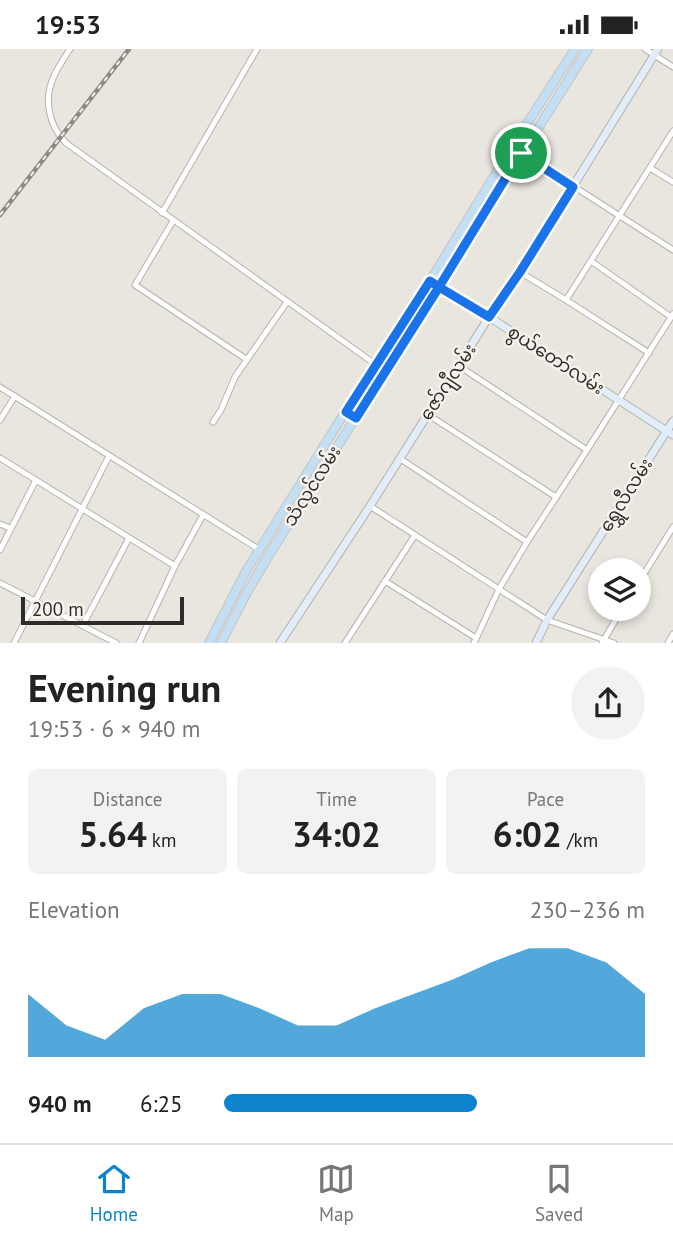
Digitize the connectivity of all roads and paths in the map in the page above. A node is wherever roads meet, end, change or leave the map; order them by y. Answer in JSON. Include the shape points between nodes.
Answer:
{"nodes":[{"id":1,"x":70,"y":49,"type":"edge"},
{"id":2,"x":257,"y":49,"type":"edge"},
{"id":3,"x":575,"y":49,"type":"edge"},
{"id":4,"x":588,"y":49,"type":"edge"},
{"id":5,"x":645,"y":49,"type":"edge"},
{"id":6,"x":656,"y":52,"type":"edge"},
{"id":7,"x":673,"y":67,"type":"edge"},
{"id":8,"x":673,"y":131,"type":"edge"},
{"id":9,"x":512,"y":147,"type":"junction"},
{"id":10,"x":521,"y":153,"type":"junction"},
{"id":11,"x":650,"y":167,"type":"junction"},
{"id":12,"x":673,"y":182,"type":"edge"},
{"id":13,"x":573,"y":187,"type":"junction"},
{"id":14,"x":162,"y":213,"type":"junction"},
{"id":15,"x":620,"y":215,"type":"junction"},
{"id":16,"x":173,"y":221,"type":"junction"},
{"id":17,"x":673,"y":250,"type":"edge"},
{"id":18,"x":591,"y":261,"type":"junction"},
{"id":19,"x":520,"y":272,"type":"junction"},
{"id":20,"x":430,"y":281,"type":"junction"},
{"id":21,"x":439,"y":287,"type":"junction"},
{"id":22,"x":566,"y":300,"type":"junction"},
{"id":23,"x":287,"y":302,"type":"junction"},
{"id":24,"x":672,"y":315,"type":"edge"},
{"id":25,"x":489,"y":317,"type":"junction"},
{"id":26,"x":649,"y":353,"type":"junction"},
{"id":27,"x":246,"y":359,"type":"junction"},
{"id":28,"x":375,"y":364,"type":"junction"},
{"id":29,"x":459,"y":366,"type":"junction"},
{"id":30,"x":0,"y":387,"type":"edge"},
{"id":31,"x":15,"y":396,"type":"junction"},
{"id":32,"x":618,"y":401,"type":"junction"},
{"id":33,"x":346,"y":412,"type":"junction"},
{"id":34,"x":427,"y":414,"type":"junction"},
{"id":35,"x":356,"y":418,"type":"junction"},
{"id":36,"x":0,"y":420,"type":"edge"},
{"id":37,"x":673,"y":421,"type":"edge"},
{"id":38,"x":213,"y":422,"type":"dead end"},
{"id":39,"x":670,"y":433,"type":"edge"},
{"id":40,"x":587,"y":450,"type":"junction"},
{"id":41,"x":109,"y":456,"type":"junction"},
{"id":42,"x":399,"y":458,"type":"junction"},
{"id":43,"x":0,"y":459,"type":"edge"},
{"id":44,"x":36,"y":479,"type":"junction"},
{"id":45,"x":556,"y":497,"type":"junction"},
{"id":46,"x":369,"y":506,"type":"junction"},
{"id":47,"x":82,"y":509,"type":"junction"},
{"id":48,"x":203,"y":515,"type":"junction"},
{"id":49,"x":0,"y":524,"type":"edge"},
{"id":50,"x":673,"y":527,"type":"edge"},
{"id":51,"x":10,"y":528,"type":"junction"},
{"id":52,"x":415,"y":535,"type":"junction"},
{"id":53,"x":128,"y":538,"type":"junction"},
{"id":54,"x":527,"y":543,"type":"junction"},
{"id":55,"x":260,"y":549,"type":"junction"},
{"id":56,"x":0,"y":550,"type":"edge"},
{"id":57,"x":269,"y":555,"type":"junction"},
{"id":58,"x":651,"y":563,"type":"edge"},
{"id":59,"x":175,"y":566,"type":"junction"},
{"id":60,"x":386,"y":581,"type":"junction"},
{"id":61,"x":0,"y":583,"type":"edge"},
{"id":62,"x":499,"y":589,"type":"junction"},
{"id":63,"x":35,"y":601,"type":"junction"},
{"id":64,"x":547,"y":620,"type":"junction"},
{"id":65,"x":615,"y":621,"type":"edge"},
{"id":66,"x":83,"y":625,"type":"junction"},
{"id":67,"x":673,"y":634,"type":"edge"},
{"id":68,"x":475,"y":640,"type":"edge"},
{"id":69,"x":603,"y":641,"type":"edge"},
{"id":70,"x":14,"y":642,"type":"edge"},
{"id":71,"x":116,"y":642,"type":"edge"},
{"id":72,"x":139,"y":642,"type":"edge"},
{"id":73,"x":209,"y":642,"type":"edge"},
{"id":74,"x":220,"y":642,"type":"edge"},
{"id":75,"x":280,"y":642,"type":"edge"},
{"id":76,"x":345,"y":642,"type":"edge"},
{"id":77,"x":536,"y":642,"type":"edge"},
{"id":78,"x":614,"y":642,"type":"edge"},
{"id":79,"x":668,"y":642,"type":"edge"}],
"edges":[{"from":1,"to":14,"type":"street","via":[[49,89],[51,121],[57,135]]},
{"from":2,"to":14,"type":"street"},
{"from":3,"to":9,"type":"main road","name":"သံလွင်လမ်း"},
{"from":4,"to":10,"type":"main road","name":"သံလွင်လမ်း"},
{"from":5,"to":6,"type":"street"},
{"from":6,"to":7,"type":"street"},
{"from":6,"to":13,"type":"street","name":"ဇော်ဂျီလမ်း"},
{"from":8,"to":11,"type":"street"},
{"from":9,"to":10,"type":"street"},
{"from":9,"to":20,"type":"main road","name":"သံလွင်လမ်း"},
{"from":10,"to":13,"type":"street"},
{"from":10,"to":21,"type":"main road","name":"သံလွင်လမ်း"},
{"from":11,"to":12,"type":"street"},
{"from":11,"to":15,"type":"street"},
{"from":13,"to":15,"type":"street"},
{"from":13,"to":19,"type":"street","name":"ဇော်ဂျီလမ်း"},
{"from":14,"to":16,"type":"street"},
{"from":15,"to":17,"type":"street"},
{"from":15,"to":18,"type":"street"},
{"from":16,"to":23,"type":"street"},
{"from":16,"to":27,"type":"street","via":[[135,285]]},
{"from":18,"to":22,"type":"street"},
{"from":18,"to":24,"type":"street"},
{"from":19,"to":22,"type":"street"},
{"from":19,"to":25,"type":"street","name":"ဇော်ဂျီလမ်း"},
{"from":20,"to":21,"type":"street","name":"စွယ်တော်လမ်း"},
{"from":20,"to":28,"type":"main road","name":"သံလွင်လမ်း"},
{"from":21,"to":25,"type":"street","name":"စွယ်တော်လမ်း"},
{"from":21,"to":35,"type":"main road","name":"သံလွင်လမ်း"},
{"from":22,"to":26,"type":"street"},
{"from":23,"to":27,"type":"street"},
{"from":23,"to":28,"type":"street"},
{"from":24,"to":26,"type":"street"},
{"from":25,"to":29,"type":"street","name":"ဇော်ဂျီလမ်း"},
{"from":25,"to":32,"type":"street","name":"စွယ်တော်လမ်း"},
{"from":26,"to":32,"type":"street"},
{"from":27,"to":38,"type":"street"},
{"from":28,"to":33,"type":"main road","name":"သံလွင်လမ်း"},
{"from":29,"to":34,"type":"street","name":"ဇော်ဂျီလမ်း"},
{"from":29,"to":40,"type":"street"},
{"from":30,"to":31,"type":"street"},
{"from":31,"to":36,"type":"street"},
{"from":31,"to":41,"type":"street"},
{"from":32,"to":39,"type":"street","name":"စွယ်တော်လမ်း"},
{"from":32,"to":40,"type":"street"},
{"from":33,"to":35,"type":"main road"},
{"from":33,"to":55,"type":"main road","name":"သံလွင်လမ်း"},
{"from":34,"to":42,"type":"street","name":"ဇော်ဂျီလမ်း"},
{"from":34,"to":45,"type":"street"},
{"from":35,"to":57,"type":"main road","name":"သံလွင်လမ်း"},
{"from":37,"to":39,"type":"street","name":"ရွှေလီလမ်း"},
{"from":39,"to":64,"type":"street","name":"ရွှေလီလမ်း"},
{"from":40,"to":45,"type":"street"},
{"from":41,"to":47,"type":"street"},
{"from":41,"to":48,"type":"street"},
{"from":42,"to":46,"type":"street","name":"ဇော်ဂျီလမ်း"},
{"from":42,"to":54,"type":"street"},
{"from":43,"to":44,"type":"street"},
{"from":44,"to":47,"type":"street"},
{"from":44,"to":51,"type":"street"},
{"from":45,"to":54,"type":"street"},
{"from":46,"to":52,"type":"street"},
{"from":46,"to":75,"type":"street","name":"ဇော်ဂျီလမ်း"},
{"from":47,"to":53,"type":"street"},
{"from":47,"to":63,"type":"street"},
{"from":48,"to":55,"type":"street"},
{"from":48,"to":59,"type":"street"},
{"from":49,"to":51,"type":"street"},
{"from":50,"to":58,"type":"street"},
{"from":51,"to":56,"type":"street"},
{"from":52,"to":60,"type":"street"},
{"from":52,"to":62,"type":"street"},
{"from":53,"to":59,"type":"street"},
{"from":53,"to":66,"type":"street"},
{"from":54,"to":62,"type":"street"},
{"from":55,"to":57,"type":"street"},
{"from":55,"to":73,"type":"main road","name":"သံလွင်လမ်း"},
{"from":57,"to":74,"type":"main road","name":"သံလွင်လမ်း"},
{"from":59,"to":72,"type":"street"},
{"from":60,"to":68,"type":"street"},
{"from":60,"to":76,"type":"street"},
{"from":61,"to":63,"type":"street"},
{"from":62,"to":64,"type":"street"},
{"from":62,"to":68,"type":"street"},
{"from":63,"to":66,"type":"street"},
{"from":63,"to":70,"type":"street"},
{"from":64,"to":69,"type":"street"},
{"from":64,"to":77,"type":"street","name":"ရွှေလီလမ်း"},
{"from":65,"to":69,"type":"street"},
{"from":66,"to":71,"type":"street"},
{"from":67,"to":79,"type":"street"},
{"from":69,"to":78,"type":"street"}]}
